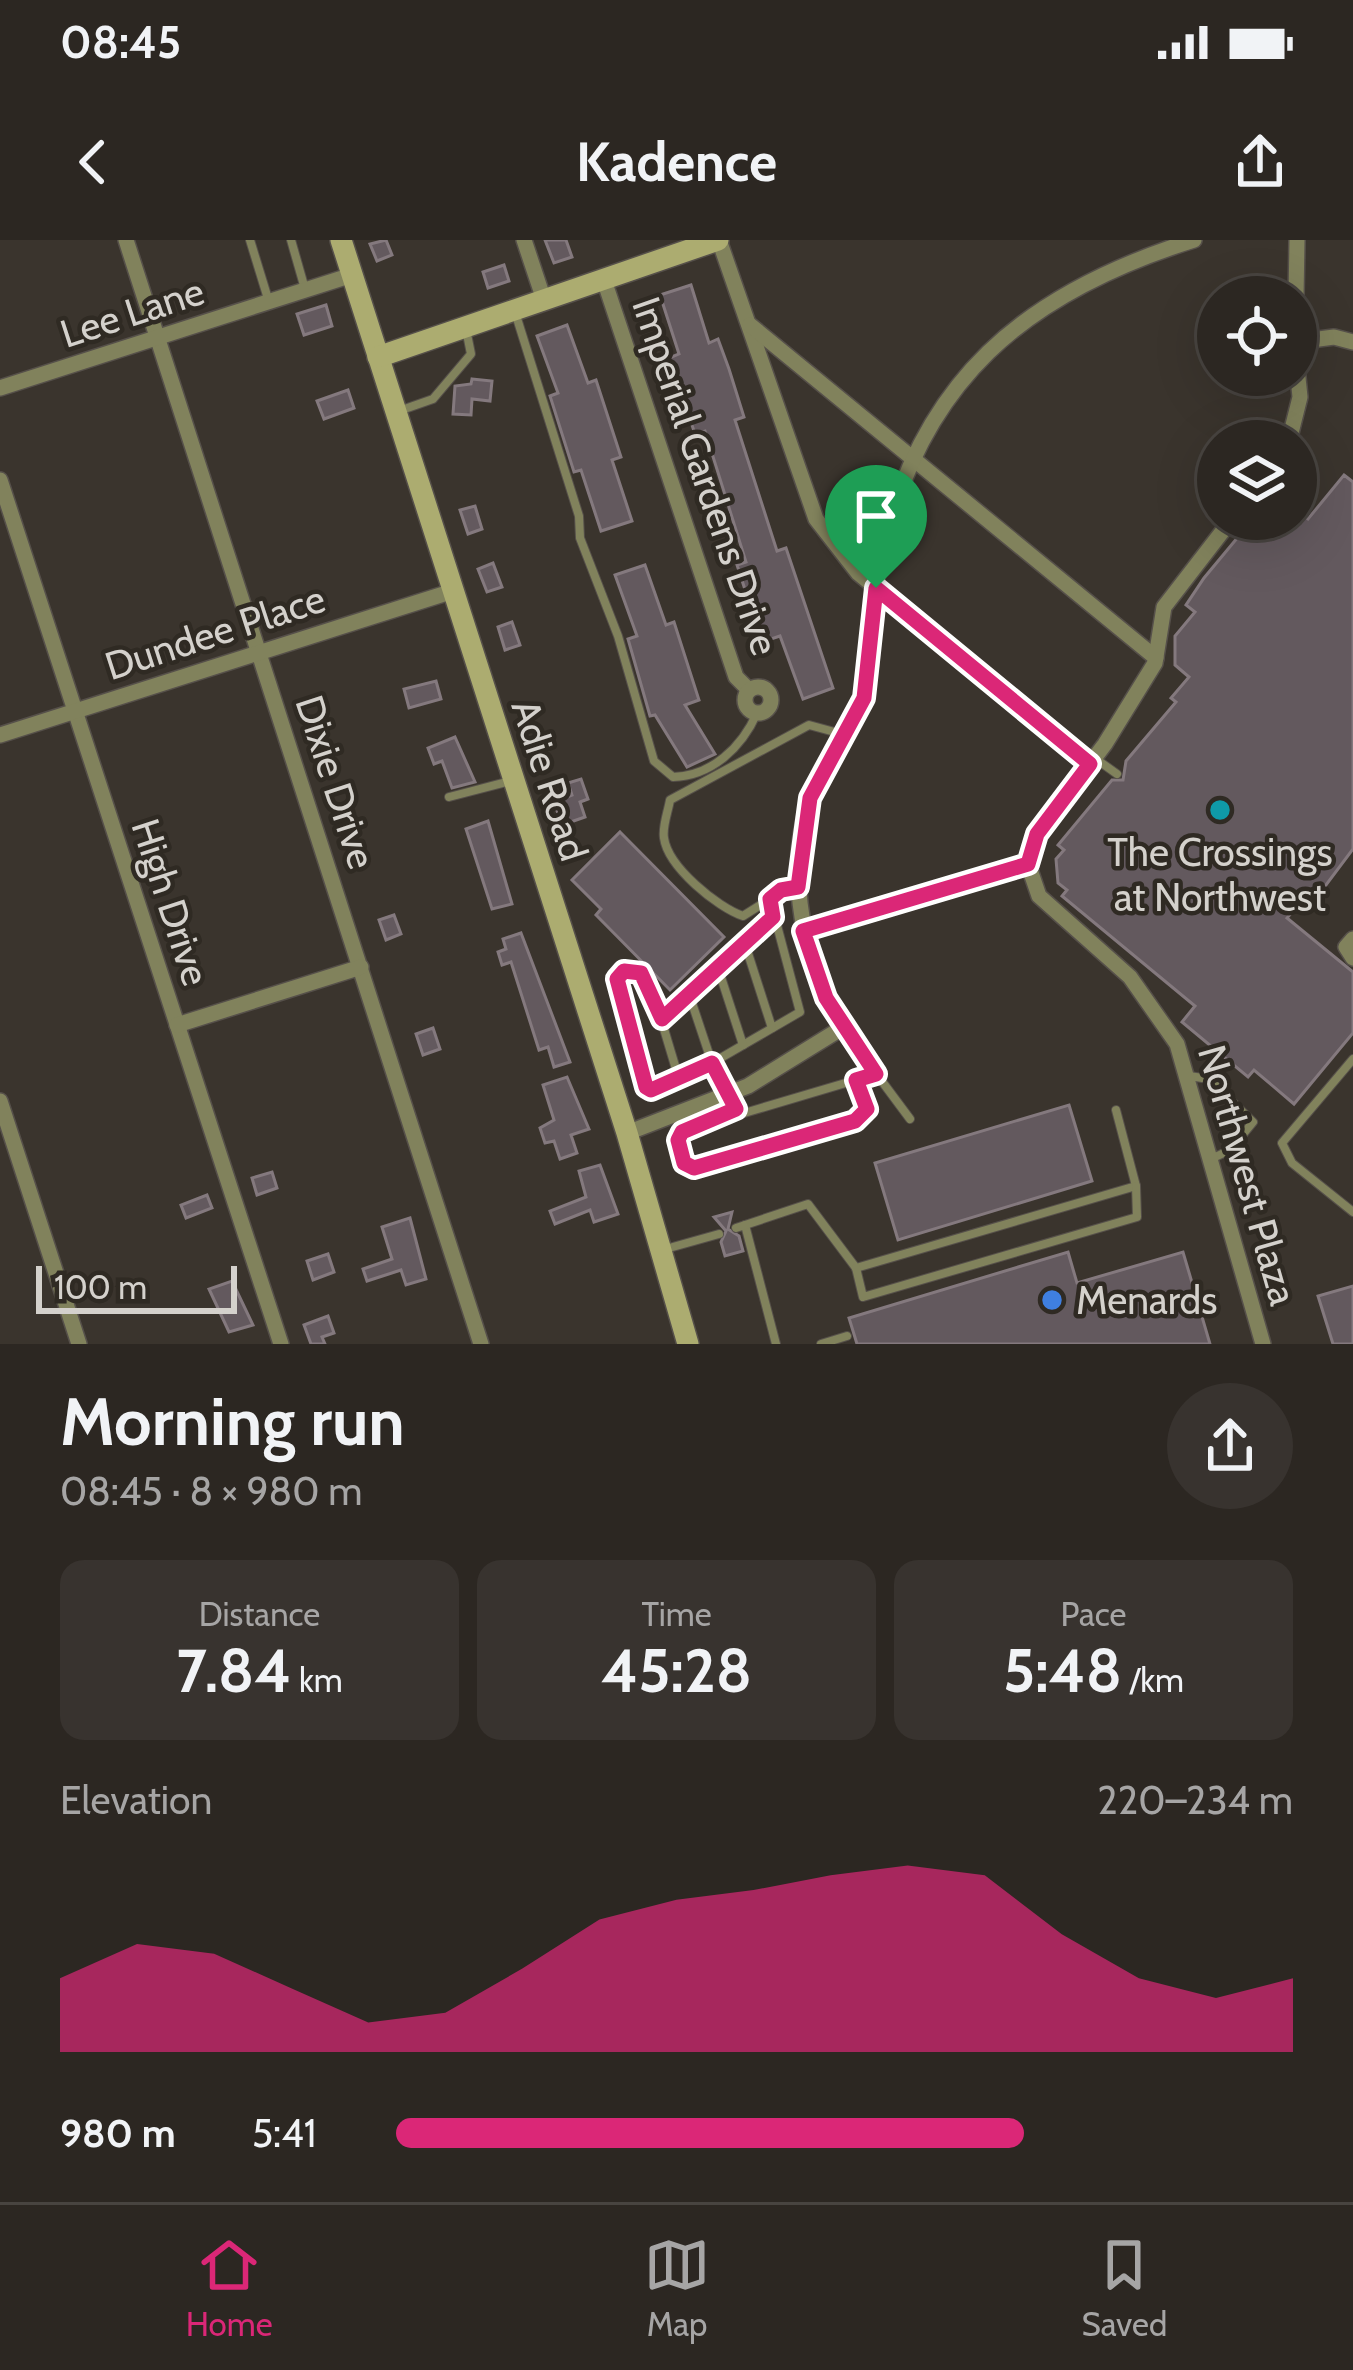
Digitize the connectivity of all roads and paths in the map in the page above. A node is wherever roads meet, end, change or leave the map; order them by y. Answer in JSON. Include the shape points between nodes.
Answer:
{"nodes":[{"id":1,"x":126,"y":240,"type":"edge"},
{"id":2,"x":250,"y":240,"type":"edge"},
{"id":3,"x":291,"y":240,"type":"edge"},
{"id":4,"x":340,"y":240,"type":"edge"},
{"id":5,"x":524,"y":240,"type":"edge"},
{"id":6,"x":718,"y":240,"type":"edge"},
{"id":7,"x":1194,"y":240,"type":"edge"},
{"id":8,"x":1297,"y":240,"type":"edge"},
{"id":9,"x":352,"y":275,"type":"junction"},
{"id":10,"x":1296,"y":276,"type":"edge"},
{"id":11,"x":604,"y":280,"type":"junction"},
{"id":12,"x":305,"y":290,"type":"junction"},
{"id":13,"x":544,"y":301,"type":"junction"},
{"id":14,"x":269,"y":302,"type":"junction"},
{"id":15,"x":515,"y":310,"type":"junction"},
{"id":16,"x":748,"y":323,"type":"junction"},
{"id":17,"x":466,"y":327,"type":"junction"},
{"id":18,"x":158,"y":338,"type":"junction"},
{"id":19,"x":1317,"y":339,"type":"edge"},
{"id":20,"x":1353,"y":342,"type":"edge"},
{"id":21,"x":378,"y":357,"type":"junction"},
{"id":22,"x":0,"y":388,"type":"edge"},
{"id":23,"x":395,"y":413,"type":"junction"},
{"id":24,"x":914,"y":459,"type":"junction"},
{"id":25,"x":0,"y":480,"type":"edge"},
{"id":26,"x":1216,"y":540,"type":"edge"},
{"id":27,"x":876,"y":588,"type":"junction"},
{"id":28,"x":450,"y":592,"type":"junction"},
{"id":29,"x":259,"y":653,"type":"junction"},
{"id":30,"x":1156,"y":658,"type":"junction"},
{"id":31,"x":75,"y":711,"type":"junction"},
{"id":32,"x":757,"y":713,"type":"joint"},
{"id":33,"x":845,"y":734,"type":"junction"},
{"id":34,"x":0,"y":735,"type":"edge"},
{"id":35,"x":1093,"y":761,"type":"junction"},
{"id":36,"x":1117,"y":774,"type":"dead end"},
{"id":37,"x":512,"y":781,"type":"junction"},
{"id":38,"x":449,"y":797,"type":"dead end"},
{"id":39,"x":1028,"y":864,"type":"junction"},
{"id":40,"x":798,"y":887,"type":"junction"},
{"id":41,"x":770,"y":899,"type":"junction"},
{"id":42,"x":773,"y":917,"type":"junction"},
{"id":43,"x":803,"y":931,"type":"junction"},
{"id":44,"x":1353,"y":939,"type":"edge"},
{"id":45,"x":744,"y":944,"type":"junction"},
{"id":46,"x":1353,"y":958,"type":"edge"},
{"id":47,"x":361,"y":968,"type":"junction"},
{"id":48,"x":718,"y":968,"type":"junction"},
{"id":49,"x":689,"y":994,"type":"junction"},
{"id":50,"x":662,"y":1019,"type":"junction"},
{"id":51,"x":176,"y":1025,"type":"junction"},
{"id":52,"x":772,"y":1028,"type":"junction"},
{"id":53,"x":842,"y":1028,"type":"junction"},
{"id":54,"x":743,"y":1046,"type":"junction"},
{"id":55,"x":1353,"y":1059,"type":"edge"},
{"id":56,"x":712,"y":1063,"type":"junction"},
{"id":57,"x":876,"y":1074,"type":"junction"},
{"id":58,"x":1189,"y":1076,"type":"junction"},
{"id":59,"x":679,"y":1079,"type":"junction"},
{"id":60,"x":856,"y":1080,"type":"junction"},
{"id":61,"x":0,"y":1101,"type":"edge"},
{"id":62,"x":732,"y":1102,"type":"junction"},
{"id":63,"x":1116,"y":1110,"type":"dead end"},
{"id":64,"x":910,"y":1119,"type":"dead end"},
{"id":65,"x":627,"y":1133,"type":"junction"},
{"id":66,"x":1211,"y":1159,"type":"junction"},
{"id":67,"x":1136,"y":1186,"type":"junction"},
{"id":68,"x":1353,"y":1212,"type":"edge"},
{"id":69,"x":719,"y":1234,"type":"dead end"},
{"id":70,"x":661,"y":1250,"type":"junction"},
{"id":71,"x":856,"y":1268,"type":"junction"},
{"id":72,"x":848,"y":1336,"type":"dead end"},
{"id":73,"x":80,"y":1344,"type":"edge"},
{"id":74,"x":281,"y":1344,"type":"edge"},
{"id":75,"x":481,"y":1344,"type":"edge"},
{"id":76,"x":688,"y":1344,"type":"edge"},
{"id":77,"x":776,"y":1344,"type":"edge"},
{"id":78,"x":821,"y":1344,"type":"edge"},
{"id":79,"x":1263,"y":1344,"type":"edge"}],
"edges":[{"from":1,"to":18,"type":"street","name":"Dixie Drive"},
{"from":2,"to":14,"type":"lane"},
{"from":3,"to":12,"type":"lane"},
{"from":4,"to":9,"type":"street","name":"Adie Road"},
{"from":5,"to":13,"type":"street"},
{"from":6,"to":11,"type":"street"},
{"from":6,"to":16,"type":"street"},
{"from":7,"to":24,"type":"street","via":[[1102,272],[1023,318],[968,374]]},
{"from":8,"to":10,"type":"street"},
{"from":9,"to":12,"type":"street","name":"Lee Lane"},
{"from":9,"to":21,"type":"street","name":"Adie Road"},
{"from":11,"to":13,"type":"street"},
{"from":11,"to":32,"type":"street","name":"Imperial Gardens Drive","via":[[736,677],[770,695],[769,708]]},
{"from":12,"to":14,"type":"street","name":"Lee Lane"},
{"from":13,"to":15,"type":"street"},
{"from":14,"to":18,"type":"street","name":"Lee Lane"},
{"from":15,"to":17,"type":"street"},
{"from":15,"to":32,"type":"lane","via":[[654,761],[673,777],[697,773],[741,745]]},
{"from":16,"to":24,"type":"street"},
{"from":16,"to":27,"type":"street","via":[[816,519]]},
{"from":17,"to":21,"type":"street"},
{"from":17,"to":23,"type":"lane","via":[[471,354],[433,400]]},
{"from":18,"to":22,"type":"street","name":"Lee Lane"},
{"from":18,"to":29,"type":"street","name":"Dixie Drive"},
{"from":19,"to":20,"type":"street"},
{"from":21,"to":23,"type":"street","name":"Adie Road"},
{"from":23,"to":28,"type":"street","name":"Adie Road"},
{"from":24,"to":27,"type":"street"},
{"from":24,"to":30,"type":"street"},
{"from":25,"to":31,"type":"street","name":"High Drive"},
{"from":26,"to":30,"type":"street","via":[[1164,607]]},
{"from":27,"to":33,"type":"street","via":[[866,689]]},
{"from":27,"to":35,"type":"street"},
{"from":28,"to":29,"type":"street","name":"Dundee Place"},
{"from":28,"to":37,"type":"street","name":"Adie Road"},
{"from":29,"to":31,"type":"street","name":"Dundee Place"},
{"from":29,"to":47,"type":"street","name":"Dixie Drive"},
{"from":30,"to":35,"type":"street"},
{"from":31,"to":34,"type":"street","name":"Dundee Place"},
{"from":31,"to":51,"type":"street","name":"High Drive"},
{"from":33,"to":40,"type":"street","via":[[810,798]]},
{"from":33,"to":41,"type":"lane","via":[[809,725],[670,800],[663,835],[670,857],[728,910],[743,916]]},
{"from":35,"to":36,"type":"lane"},
{"from":35,"to":39,"type":"street","via":[[1037,834]]},
{"from":37,"to":38,"type":"lane"},
{"from":37,"to":65,"type":"street","name":"Adie Road"},
{"from":39,"to":43,"type":"street"},
{"from":39,"to":58,"type":"street","name":"Northwest Plaza","via":[[1040,896],[1143,990]]},
{"from":40,"to":41,"type":"lane"},
{"from":40,"to":43,"type":"street"},
{"from":41,"to":42,"type":"lane"},
{"from":42,"to":45,"type":"lane"},
{"from":42,"to":52,"type":"lane","via":[[800,1012]]},
{"from":43,"to":53,"type":"street"},
{"from":44,"to":46,"type":"street","via":[[1346,947]]},
{"from":45,"to":48,"type":"lane"},
{"from":45,"to":52,"type":"lane"},
{"from":47,"to":51,"type":"street"},
{"from":47,"to":75,"type":"street","name":"Dixie Drive"},
{"from":48,"to":49,"type":"lane"},
{"from":48,"to":54,"type":"lane"},
{"from":49,"to":50,"type":"lane"},
{"from":49,"to":56,"type":"lane"},
{"from":50,"to":59,"type":"lane"},
{"from":50,"to":59,"type":"lane","via":[[641,973],[624,971],[616,987],[646,1087]]},
{"from":51,"to":74,"type":"street","name":"High Drive"},
{"from":52,"to":54,"type":"lane"},
{"from":53,"to":57,"type":"lane"},
{"from":53,"to":62,"type":"street"},
{"from":54,"to":56,"type":"lane"},
{"from":55,"to":68,"type":"lane","via":[[1282,1143],[1292,1163]]},
{"from":56,"to":59,"type":"lane"},
{"from":56,"to":62,"type":"lane"},
{"from":57,"to":60,"type":"lane"},
{"from":57,"to":64,"type":"lane"},
{"from":58,"to":66,"type":"street","name":"Northwest Plaza"},
{"from":58,"to":66,"type":"lane","via":[[1209,1079],[1253,1122]]},
{"from":60,"to":62,"type":"lane","via":[[741,1114]]},
{"from":60,"to":62,"type":"lane","via":[[867,1109],[855,1121],[694,1168],[684,1163],[682,1132]]},
{"from":61,"to":73,"type":"street"},
{"from":62,"to":65,"type":"street"},
{"from":63,"to":67,"type":"lane"},
{"from":65,"to":70,"type":"street","name":"Adie Road"},
{"from":66,"to":79,"type":"street","name":"Northwest Plaza"},
{"from":67,"to":71,"type":"lane"},
{"from":67,"to":71,"type":"lane","via":[[1137,1217],[863,1297]]},
{"from":69,"to":70,"type":"lane"},
{"from":70,"to":76,"type":"street","name":"Adie Road"},
{"from":71,"to":77,"type":"lane","via":[[808,1204],[741,1227]]},
{"from":72,"to":78,"type":"lane"}]}
